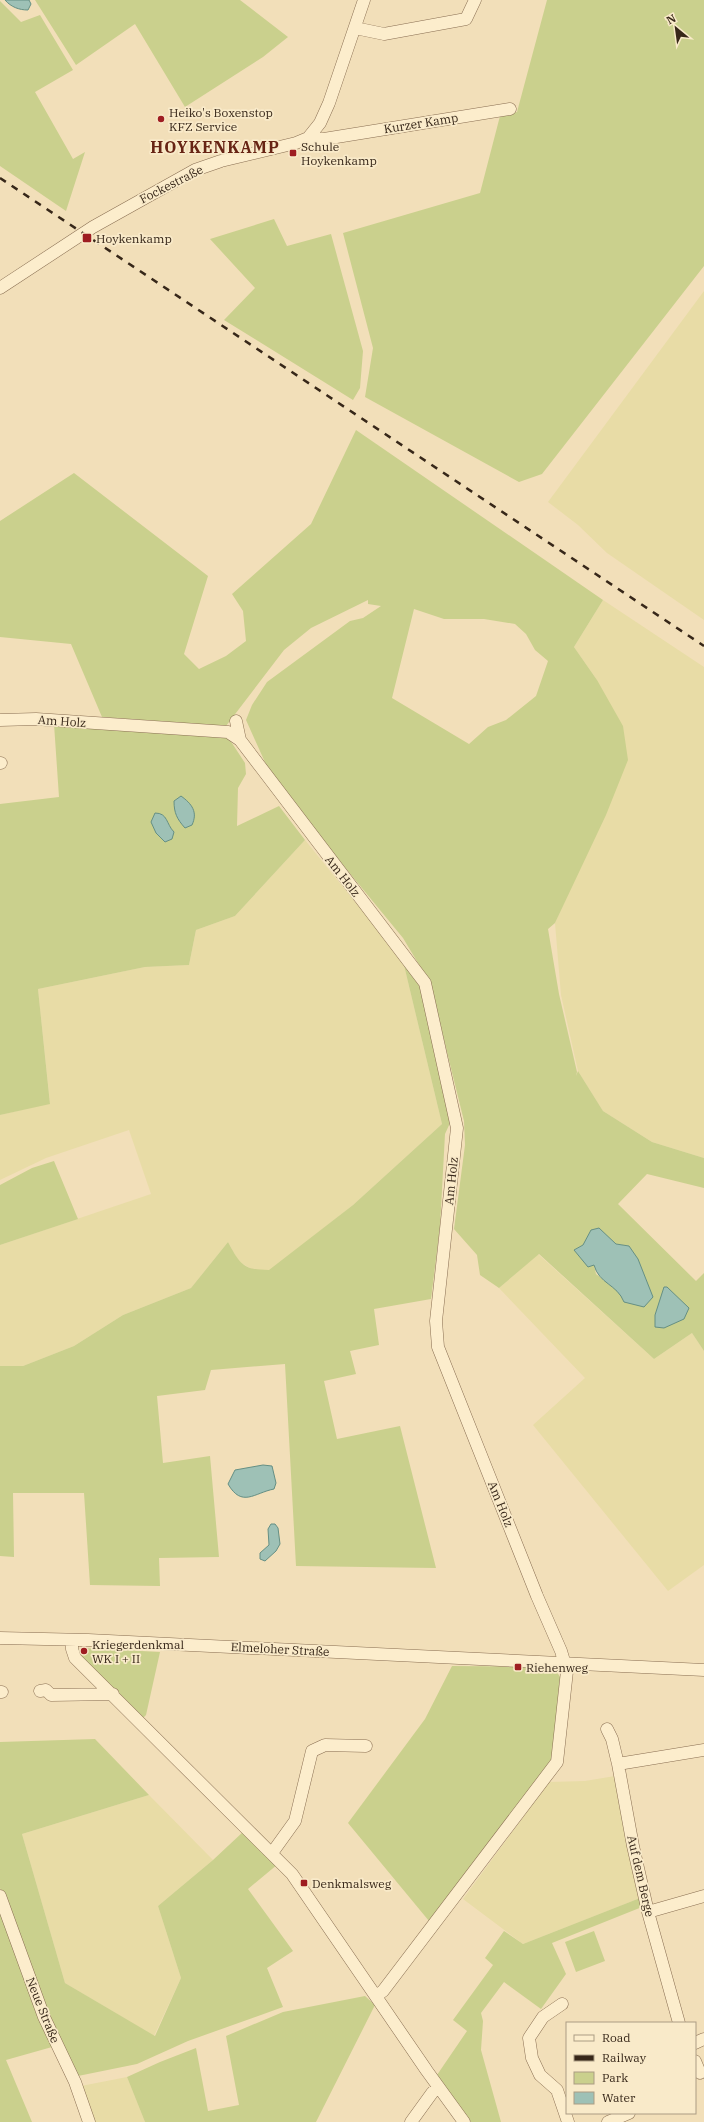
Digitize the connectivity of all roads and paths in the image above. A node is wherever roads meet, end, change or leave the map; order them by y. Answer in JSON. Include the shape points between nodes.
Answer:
{"nodes":[{"id":1,"x":364,"y":0,"type":"edge"},
{"id":2,"x":475,"y":0,"type":"edge"},
{"id":3,"x":355,"y":28,"type":"junction"},
{"id":4,"x":510,"y":109,"type":"dead end"},
{"id":5,"x":308,"y":138,"type":"junction"},
{"id":6,"x":0,"y":288,"type":"edge"},
{"id":7,"x":0,"y":720,"type":"edge"},
{"id":8,"x":236,"y":721,"type":"dead end"},
{"id":9,"x":240,"y":740,"type":"junction"},
{"id":10,"x":0,"y":1638,"type":"edge"},
{"id":11,"x":72,"y":1640,"type":"junction"},
{"id":12,"x":562,"y":1662,"type":"junction"},
{"id":13,"x":704,"y":1670,"type":"edge"},
{"id":14,"x":40,"y":1690,"type":"dead end"},
{"id":15,"x":114,"y":1694,"type":"junction"},
{"id":16,"x":608,"y":1729,"type":"dead end"},
{"id":17,"x":366,"y":1746,"type":"dead end"},
{"id":18,"x":704,"y":1750,"type":"edge"},
{"id":19,"x":618,"y":1764,"type":"junction"},
{"id":20,"x":272,"y":1852,"type":"junction"},
{"id":21,"x":0,"y":1896,"type":"edge"},
{"id":22,"x":704,"y":1896,"type":"edge"},
{"id":23,"x":648,"y":1912,"type":"junction"},
{"id":24,"x":376,"y":1996,"type":"junction"},
{"id":25,"x":562,"y":2004,"type":"dead end"},
{"id":26,"x":679,"y":2022,"type":"edge"},
{"id":27,"x":696,"y":2064,"type":"edge"},
{"id":28,"x":700,"y":2074,"type":"edge"},
{"id":29,"x":438,"y":2087,"type":"junction"},
{"id":30,"x":627,"y":2114,"type":"edge"},
{"id":31,"x":89,"y":2122,"type":"edge"},
{"id":32,"x":411,"y":2122,"type":"edge"},
{"id":33,"x":464,"y":2122,"type":"edge"},
{"id":34,"x":568,"y":2122,"type":"edge"},
{"id":35,"x":608,"y":2122,"type":"edge"}],
"edges":[{"from":1,"to":3,"type":"street"},
{"from":2,"to":3,"type":"street","via":[[466,19],[384,34]]},
{"from":3,"to":5,"type":"street","via":[[329,103],[320,123]]},
{"from":4,"to":5,"type":"street","name":"Kurzer Kamp","via":[[324,139]]},
{"from":5,"to":6,"type":"street","name":"Fockestraße","via":[[196,170],[93,227]]},
{"from":7,"to":9,"type":"street","name":"Am Holz","via":[[36,719],[228,732]]},
{"from":8,"to":9,"type":"street","name":"Am Holz"},
{"from":9,"to":12,"type":"street","name":"Am Holz","via":[[425,982],[457,1128],[436,1322],[438,1347],[561,1651]]},
{"from":10,"to":11,"type":"street","name":"Elmeloher Straße"},
{"from":11,"to":12,"type":"street","name":"Elmeloher Straße"},
{"from":11,"to":15,"type":"street","via":[[75,1658]]},
{"from":12,"to":13,"type":"street","name":"Elmeloher Straße"},
{"from":12,"to":24,"type":"street","via":[[567,1671],[557,1762],[383,1991]]},
{"from":14,"to":15,"type":"street","via":[[46,1690],[51,1695]]},
{"from":15,"to":20,"type":"street"},
{"from":16,"to":19,"type":"street","name":"Auf dem Berge"},
{"from":17,"to":20,"type":"street","via":[[325,1745],[312,1751],[295,1821]]},
{"from":18,"to":19,"type":"street"},
{"from":19,"to":23,"type":"street","name":"Auf dem Berge"},
{"from":20,"to":24,"type":"street","via":[[300,1885]]},
{"from":21,"to":31,"type":"street","name":"Neue Straße","via":[[44,2017],[75,2082]]},
{"from":22,"to":23,"type":"street"},
{"from":23,"to":26,"type":"street","name":"Auf dem Berge"},
{"from":24,"to":29,"type":"street"},
{"from":25,"to":34,"type":"street","via":[[543,2017],[529,2038],[532,2058],[540,2075],[557,2090]]},
{"from":27,"to":28,"type":"street"},
{"from":29,"to":32,"type":"street"},
{"from":29,"to":33,"type":"street"},
{"from":30,"to":35,"type":"street"}]}
